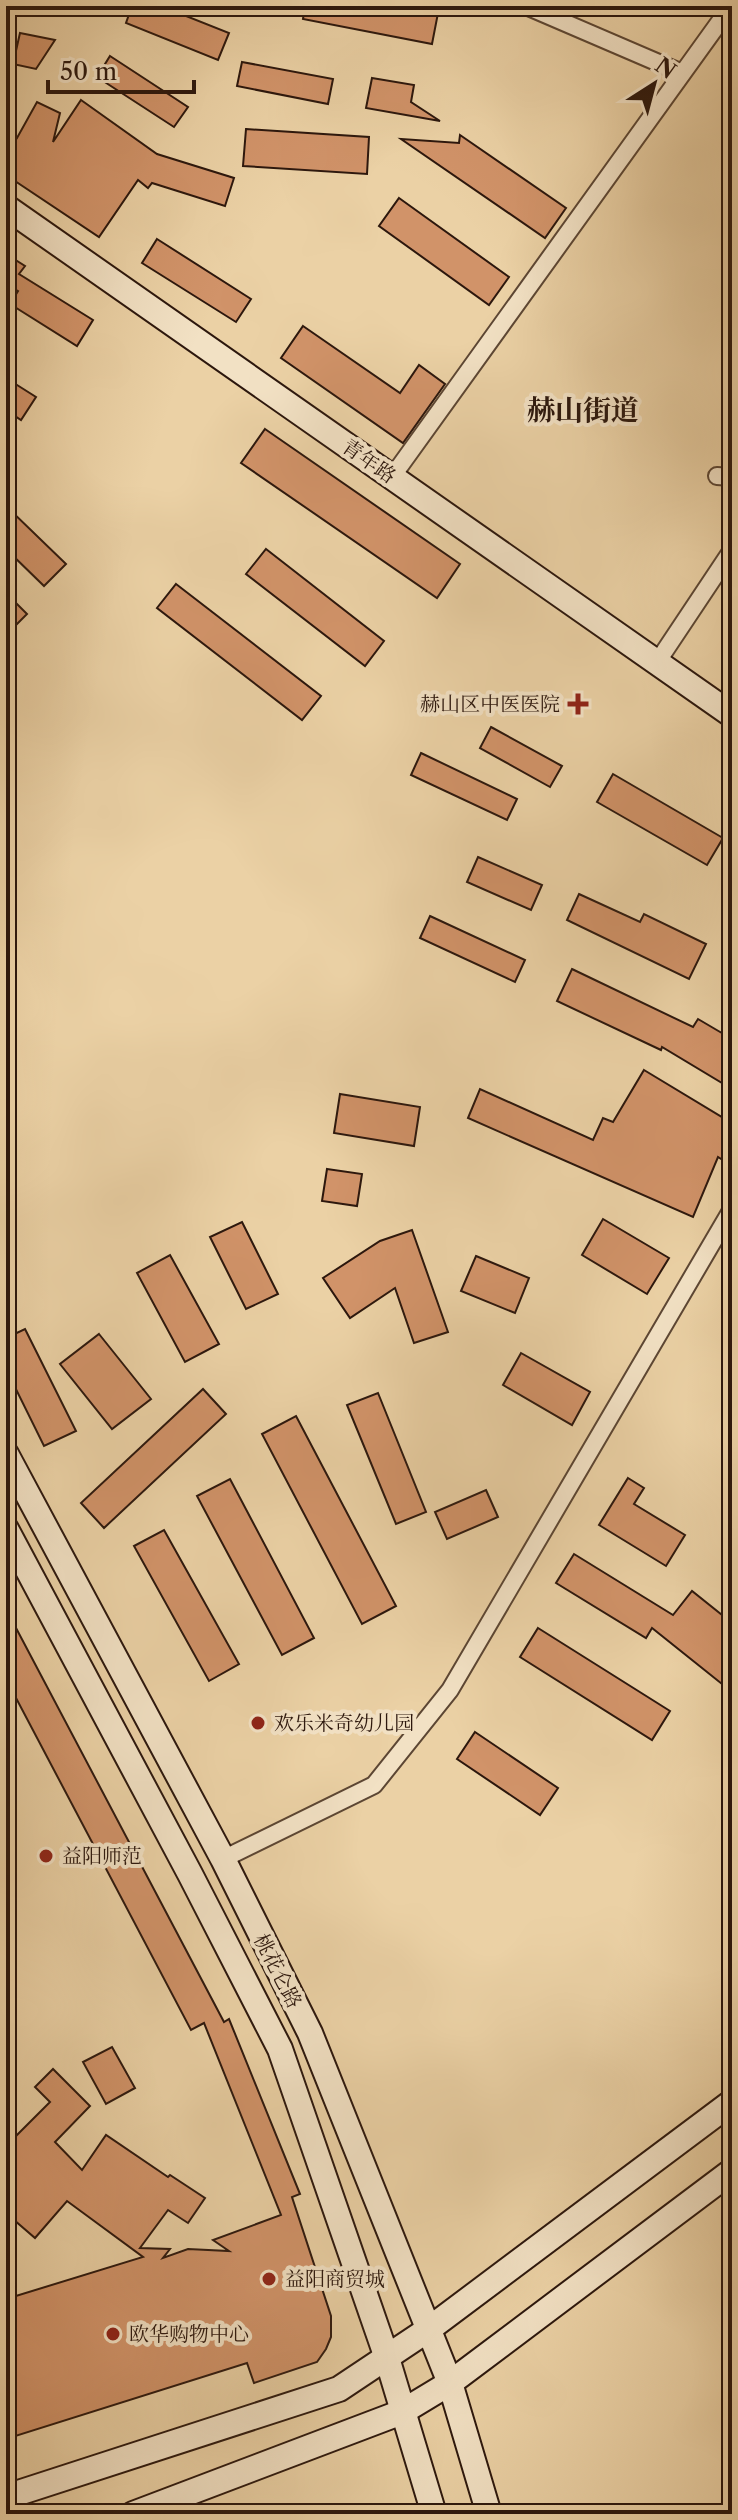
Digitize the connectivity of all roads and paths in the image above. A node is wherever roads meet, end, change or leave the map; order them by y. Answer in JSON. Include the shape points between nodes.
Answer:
{"nodes":[{"id":1,"x":526,"y":6,"type":"edge"},
{"id":2,"x":731,"y":6,"type":"edge"},
{"id":3,"x":682,"y":73,"type":"junction"},
{"id":4,"x":6,"y":207,"type":"edge"},
{"id":5,"x":392,"y":477,"type":"junction"},
{"id":6,"x":732,"y":550,"type":"edge"},
{"id":7,"x":658,"y":661,"type":"junction"},
{"id":8,"x":732,"y":715,"type":"edge"},
{"id":9,"x":732,"y":1209,"type":"edge"},
{"id":10,"x":6,"y":1454,"type":"edge"},
{"id":11,"x":6,"y":1529,"type":"edge"},
{"id":12,"x":223,"y":1859,"type":"junction"},
{"id":13,"x":732,"y":2102,"type":"edge"},
{"id":14,"x":732,"y":2171,"type":"edge"},
{"id":15,"x":429,"y":2329,"type":"junction"},
{"id":16,"x":387,"y":2358,"type":"junction"},
{"id":17,"x":450,"y":2383,"type":"junction"},
{"id":18,"x":402,"y":2412,"type":"junction"},
{"id":19,"x":6,"y":2497,"type":"edge"},
{"id":20,"x":133,"y":2514,"type":"edge"},
{"id":21,"x":434,"y":2514,"type":"edge"},
{"id":22,"x":489,"y":2514,"type":"edge"}],
"edges":[{"from":1,"to":3,"type":"street"},
{"from":2,"to":3,"type":"street"},
{"from":3,"to":5,"type":"street"},
{"from":4,"to":5,"type":"main road","name":"青年路"},
{"from":5,"to":7,"type":"main road","name":"青年路"},
{"from":6,"to":7,"type":"street"},
{"from":7,"to":8,"type":"main road","name":"青年路"},
{"from":9,"to":12,"type":"street","via":[[450,1690],[374,1785]]},
{"from":10,"to":12,"type":"main road","name":"桃花仑路"},
{"from":11,"to":16,"type":"main road","name":"桃花仑路","via":[[280,2049]]},
{"from":12,"to":15,"type":"main road","name":"桃花仑路","via":[[310,2033]]},
{"from":13,"to":15,"type":"main road"},
{"from":14,"to":17,"type":"main road"},
{"from":15,"to":16,"type":"main road"},
{"from":15,"to":17,"type":"main road","name":"桃花仑路"},
{"from":16,"to":18,"type":"main road","name":"桃花仑路"},
{"from":16,"to":19,"type":"main road","via":[[339,2389]]},
{"from":17,"to":18,"type":"main road"},
{"from":17,"to":22,"type":"main road","name":"桃花仑路"},
{"from":18,"to":20,"type":"main road"},
{"from":18,"to":21,"type":"main road","name":"桃花仑路"}]}
